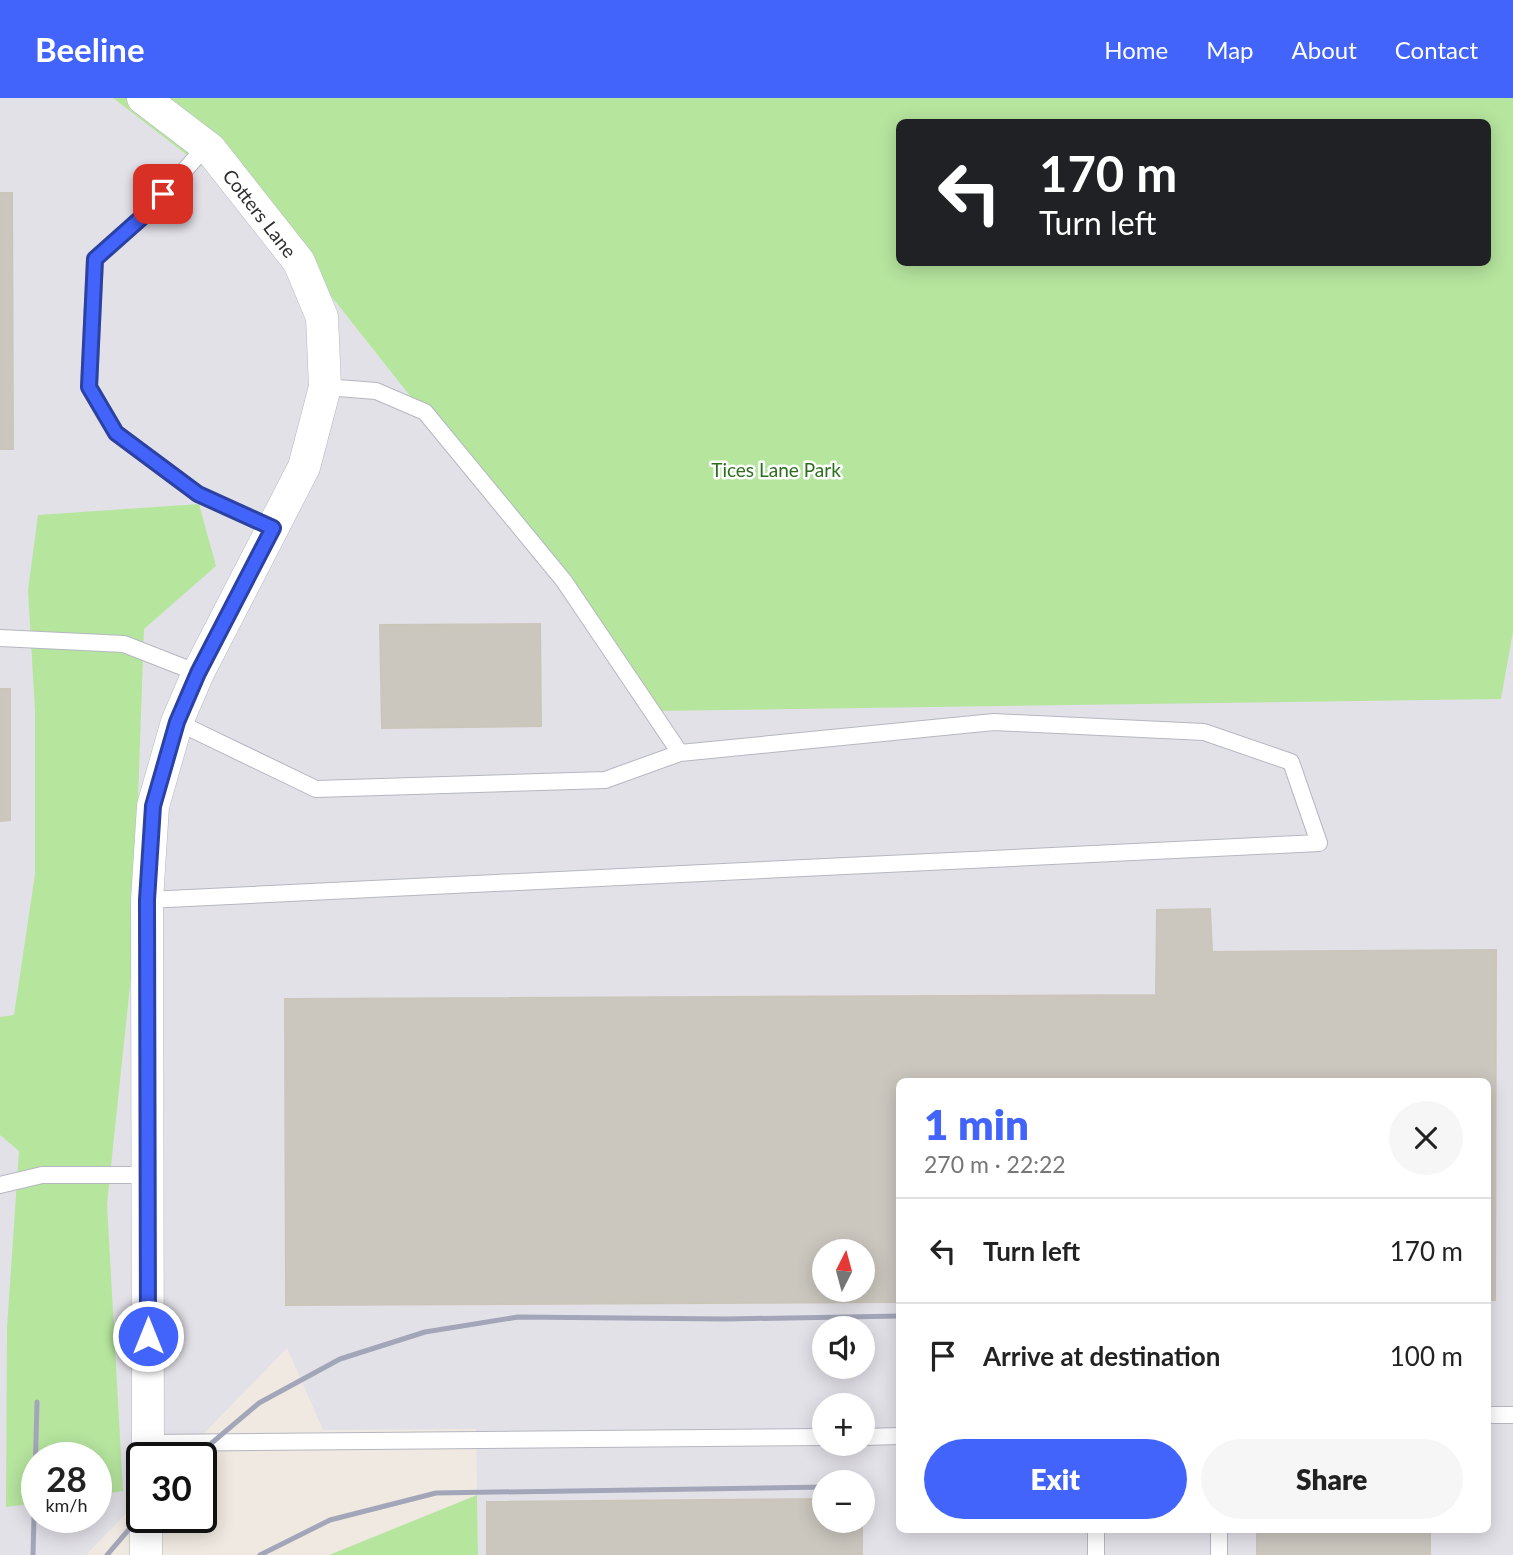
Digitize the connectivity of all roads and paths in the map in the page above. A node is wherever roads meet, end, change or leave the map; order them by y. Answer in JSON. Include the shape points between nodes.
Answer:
{"nodes":[{"id":1,"x":144,"y":98,"type":"edge"},
{"id":2,"x":206,"y":146,"type":"junction"},
{"id":3,"x":325,"y":387,"type":"junction"},
{"id":4,"x":273,"y":528,"type":"junction"},
{"id":5,"x":0,"y":638,"type":"edge"},
{"id":6,"x":198,"y":673,"type":"junction"},
{"id":7,"x":177,"y":722,"type":"junction"},
{"id":8,"x":680,"y":753,"type":"junction"},
{"id":9,"x":147,"y":900,"type":"junction"},
{"id":10,"x":147,"y":1175,"type":"junction"},
{"id":11,"x":0,"y":1185,"type":"edge"},
{"id":12,"x":1491,"y":1415,"type":"edge"},
{"id":13,"x":1513,"y":1415,"type":"edge"},
{"id":14,"x":896,"y":1436,"type":"edge"},
{"id":15,"x":812,"y":1437,"type":"edge"},
{"id":16,"x":875,"y":1437,"type":"edge"},
{"id":17,"x":148,"y":1442,"type":"edge"},
{"id":18,"x":217,"y":1449,"type":"edge"},
{"id":19,"x":146,"y":1533,"type":"edge"},
{"id":20,"x":1096,"y":1533,"type":"edge"},
{"id":21,"x":1219,"y":1533,"type":"edge"},
{"id":22,"x":146,"y":1555,"type":"edge"},
{"id":23,"x":1096,"y":1555,"type":"edge"},
{"id":24,"x":1219,"y":1555,"type":"edge"}],
"edges":[{"from":1,"to":2,"type":"street","name":"Cotters Lane"},
{"from":2,"to":3,"type":"street","name":"Cotters Lane","via":[[299,262],[322,317]]},
{"from":2,"to":4,"type":"lane","via":[[149,211],[95,259],[89,387],[116,433],[198,494]]},
{"from":3,"to":4,"type":"street","name":"Cotters Lane","via":[[304,467]]},
{"from":3,"to":8,"type":"lane","via":[[376,391],[425,412],[564,581]]},
{"from":4,"to":6,"type":"street","name":"Cotters Lane"},
{"from":5,"to":6,"type":"lane","via":[[124,644]]},
{"from":6,"to":7,"type":"street","name":"Cotters Lane"},
{"from":7,"to":8,"type":"lane","via":[[316,789],[605,779]]},
{"from":7,"to":9,"type":"street","name":"Cotters Lane","via":[[153,806]]},
{"from":8,"to":9,"type":"lane","via":[[994,722],[1204,732],[1291,762],[1320,844]]},
{"from":9,"to":10,"type":"street","name":"Cotters Lane"},
{"from":10,"to":11,"type":"lane","via":[[43,1175]]},
{"from":10,"to":17,"type":"street","name":"Cotters Lane"},
{"from":12,"to":13,"type":"lane"},
{"from":14,"to":16,"type":"lane"},
{"from":15,"to":18,"type":"lane"},
{"from":19,"to":22,"type":"street"},
{"from":20,"to":23,"type":"lane"},
{"from":21,"to":24,"type":"lane"}]}
